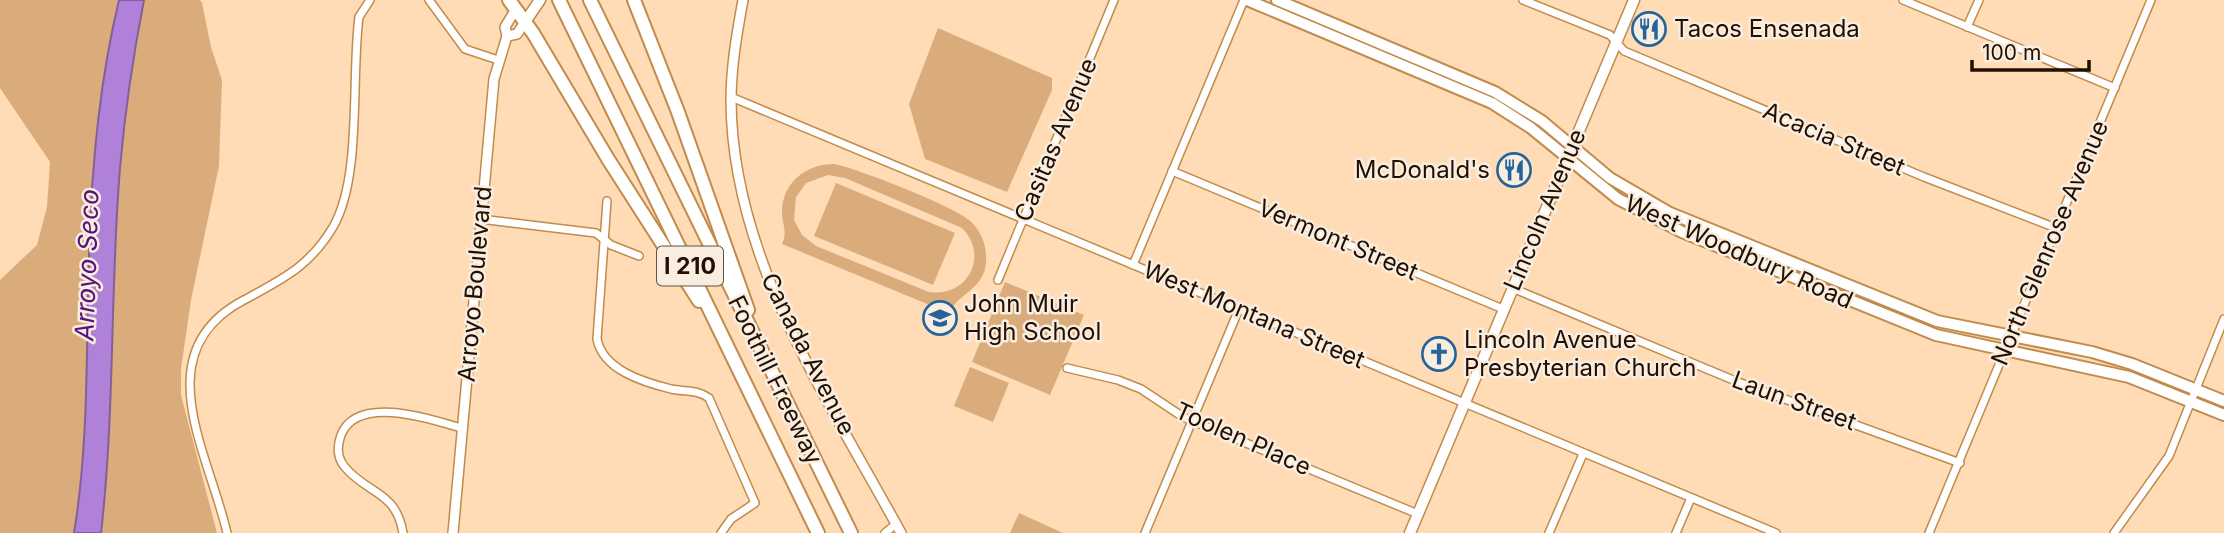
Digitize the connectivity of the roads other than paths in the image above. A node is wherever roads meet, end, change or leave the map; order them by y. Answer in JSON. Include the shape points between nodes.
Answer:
{"nodes":[{"id":1,"x":370,"y":0,"type":"edge"},
{"id":2,"x":429,"y":0,"type":"edge"},
{"id":3,"x":540,"y":0,"type":"edge"},
{"id":4,"x":559,"y":0,"type":"edge"},
{"id":5,"x":590,"y":0,"type":"edge"},
{"id":6,"x":634,"y":0,"type":"edge"},
{"id":7,"x":743,"y":0,"type":"edge"},
{"id":8,"x":1114,"y":0,"type":"edge"},
{"id":9,"x":1245,"y":0,"type":"edge"},
{"id":10,"x":1523,"y":0,"type":"edge"},
{"id":11,"x":1634,"y":0,"type":"edge"},
{"id":12,"x":1902,"y":0,"type":"edge"},
{"id":13,"x":1979,"y":0,"type":"edge"},
{"id":14,"x":2151,"y":0,"type":"edge"},
{"id":15,"x":516,"y":3,"type":"edge"},
{"id":16,"x":1284,"y":5,"type":"edge"},
{"id":17,"x":527,"y":19,"type":"junction"},
{"id":18,"x":1968,"y":27,"type":"junction"},
{"id":19,"x":507,"y":36,"type":"junction"},
{"id":20,"x":1616,"y":43,"type":"junction"},
{"id":21,"x":498,"y":60,"type":"junction"},
{"id":22,"x":2115,"y":88,"type":"junction"},
{"id":23,"x":731,"y":97,"type":"junction"},
{"id":24,"x":1573,"y":147,"type":"junction"},
{"id":25,"x":1567,"y":159,"type":"junction"},
{"id":26,"x":1172,"y":171,"type":"junction"},
{"id":27,"x":607,"y":201,"type":"dead end"},
{"id":28,"x":480,"y":219,"type":"junction"},
{"id":29,"x":1022,"y":219,"type":"junction"},
{"id":30,"x":2056,"y":228,"type":"junction"},
{"id":31,"x":603,"y":238,"type":"junction"},
{"id":32,"x":639,"y":256,"type":"dead end"},
{"id":33,"x":1133,"y":265,"type":"junction"},
{"id":34,"x":998,"y":280,"type":"dead end"},
{"id":35,"x":1512,"y":288,"type":"junction"},
{"id":36,"x":1239,"y":309,"type":"junction"},
{"id":37,"x":1503,"y":309,"type":"junction"},
{"id":38,"x":2224,"y":319,"type":"edge"},
{"id":39,"x":2011,"y":338,"type":"junction"},
{"id":40,"x":2005,"y":352,"type":"junction"},
{"id":41,"x":733,"y":354,"type":"junction"},
{"id":42,"x":765,"y":360,"type":"junction"},
{"id":43,"x":1067,"y":368,"type":"dead end"},
{"id":44,"x":2196,"y":389,"type":"junction"},
{"id":45,"x":2191,"y":401,"type":"junction"},
{"id":46,"x":2224,"y":401,"type":"edge"},
{"id":47,"x":1464,"y":402,"type":"junction"},
{"id":48,"x":2224,"y":415,"type":"edge"},
{"id":49,"x":1193,"y":420,"type":"junction"},
{"id":50,"x":461,"y":428,"type":"junction"},
{"id":51,"x":1583,"y":454,"type":"junction"},
{"id":52,"x":1960,"y":463,"type":"junction"},
{"id":53,"x":1691,"y":498,"type":"junction"},
{"id":54,"x":1418,"y":514,"type":"junction"},
{"id":55,"x":899,"y":528,"type":"edge"},
{"id":56,"x":850,"y":532,"type":"edge"},
{"id":57,"x":227,"y":533,"type":"edge"},
{"id":58,"x":403,"y":533,"type":"edge"},
{"id":59,"x":453,"y":533,"type":"edge"},
{"id":60,"x":721,"y":533,"type":"edge"},
{"id":61,"x":818,"y":533,"type":"edge"},
{"id":62,"x":885,"y":533,"type":"edge"},
{"id":63,"x":1146,"y":533,"type":"edge"},
{"id":64,"x":1410,"y":533,"type":"edge"},
{"id":65,"x":1549,"y":533,"type":"edge"},
{"id":66,"x":1676,"y":533,"type":"edge"},
{"id":67,"x":1776,"y":533,"type":"edge"},
{"id":68,"x":1929,"y":533,"type":"edge"},
{"id":69,"x":2113,"y":533,"type":"edge"}],
"edges":[{"from":1,"to":57,"type":"street","via":[[359,17],[350,164],[335,225],[312,260],[235,304],[216,321],[192,358],[188,393]]},
{"from":2,"to":21,"type":"street","via":[[465,49]]},
{"from":3,"to":17,"type":"main road"},
{"from":4,"to":41,"type":"highway","name":"Foothill Freeway","number":"I 210"},
{"from":5,"to":42,"type":"highway","name":"Foothill Freeway","number":"I 210"},
{"from":6,"to":42,"type":"highway"},
{"from":7,"to":23,"type":"street","name":"Canada Avenue"},
{"from":8,"to":29,"type":"street","name":"Casitas Avenue"},
{"from":9,"to":16,"type":"main road","name":"West Woodbury Road"},
{"from":9,"to":26,"type":"street"},
{"from":10,"to":20,"type":"street","name":"Acacia Street","via":[[1610,35]]},
{"from":11,"to":20,"type":"main road","name":"Lincoln Avenue"},
{"from":12,"to":18,"type":"street"},
{"from":13,"to":18,"type":"street"},
{"from":14,"to":22,"type":"street","name":"North Glenrose Avenue"},
{"from":15,"to":17,"type":"highway"},
{"from":15,"to":19,"type":"street","name":"Arroyo Boulevard","via":[[505,27]]},
{"from":16,"to":24,"type":"main road","name":"West Woodbury Road","via":[[1495,92]]},
{"from":16,"to":25,"type":"main road","name":"West Woodbury Road","via":[[1492,103]]},
{"from":17,"to":19,"type":"street","via":[[517,34]]},
{"from":17,"to":41,"type":"highway","via":[[608,159]]},
{"from":18,"to":22,"type":"street"},
{"from":19,"to":21,"type":"street","name":"Arroyo Boulevard"},
{"from":20,"to":24,"type":"main road","name":"Lincoln Avenue"},
{"from":20,"to":30,"type":"street","name":"Acacia Street","via":[[1624,51],[1882,160]]},
{"from":21,"to":28,"type":"street","name":"Arroyo Boulevard"},
{"from":22,"to":30,"type":"street","name":"North Glenrose Avenue"},
{"from":23,"to":29,"type":"street","name":"West Montana Street"},
{"from":23,"to":55,"type":"street","name":"Canada Avenue","via":[[742,186],[768,279]]},
{"from":24,"to":25,"type":"main road","name":"Lincoln Avenue"},
{"from":24,"to":39,"type":"main road","name":"West Woodbury Road","via":[[1610,178],[1665,211],[1913,313]]},
{"from":25,"to":35,"type":"main road","name":"Lincoln Avenue"},
{"from":25,"to":40,"type":"main road","name":"West Woodbury Road","via":[[1618,199],[1660,222],[1917,329]]},
{"from":26,"to":33,"type":"street"},
{"from":26,"to":37,"type":"street","name":"Vermont Street"},
{"from":27,"to":31,"type":"street"},
{"from":28,"to":31,"type":"street","via":[[596,233]]},
{"from":28,"to":50,"type":"street","name":"Arroyo Boulevard"},
{"from":29,"to":33,"type":"street","name":"West Montana Street"},
{"from":29,"to":34,"type":"street","name":"Casitas Avenue"},
{"from":30,"to":39,"type":"street","name":"North Glenrose Avenue"},
{"from":31,"to":32,"type":"street"},
{"from":31,"to":60,"type":"street","via":[[600,353],[613,366],[709,398],[755,503],[731,519]]},
{"from":33,"to":36,"type":"street","name":"West Montana Street"},
{"from":35,"to":37,"type":"main road","name":"Lincoln Avenue"},
{"from":35,"to":52,"type":"street","name":"Laun Street","via":[[1738,382]]},
{"from":36,"to":47,"type":"street","name":"West Montana Street"},
{"from":36,"to":49,"type":"street"},
{"from":37,"to":47,"type":"main road","name":"Lincoln Avenue"},
{"from":38,"to":44,"type":"street"},
{"from":39,"to":40,"type":"street","name":"North Glenrose Avenue"},
{"from":39,"to":44,"type":"main road","name":"West Woodbury Road","via":[[2092,352]]},
{"from":40,"to":45,"type":"main road","name":"West Woodbury Road","via":[[2080,364]]},
{"from":40,"to":52,"type":"street","name":"North Glenrose Avenue"},
{"from":41,"to":61,"type":"highway","name":"Foothill Freeway","number":"I 210"},
{"from":42,"to":56,"type":"highway","name":"Foothill Freeway","number":"I 210"},
{"from":43,"to":49,"type":"street","name":"Toolen Place","via":[[1141,389]]},
{"from":44,"to":45,"type":"street"},
{"from":44,"to":46,"type":"main road","name":"West Woodbury Road"},
{"from":45,"to":48,"type":"main road","name":"West Woodbury Road"},
{"from":45,"to":69,"type":"street","via":[[2169,456]]},
{"from":47,"to":51,"type":"street","name":"West Montana Street"},
{"from":47,"to":54,"type":"main road","name":"Lincoln Avenue"},
{"from":49,"to":54,"type":"street","name":"Toolen Place"},
{"from":49,"to":63,"type":"street"},
{"from":50,"to":58,"type":"street","via":[[408,414],[377,413],[355,419],[343,431],[339,458],[352,475],[391,503]]},
{"from":50,"to":59,"type":"street","name":"Arroyo Boulevard"},
{"from":51,"to":53,"type":"street","name":"West Montana Street"},
{"from":51,"to":65,"type":"street"},
{"from":52,"to":68,"type":"street","name":"North Glenrose Avenue"},
{"from":53,"to":66,"type":"street"},
{"from":53,"to":67,"type":"street","name":"West Montana Street"},
{"from":54,"to":64,"type":"main road","name":"Lincoln Avenue"},
{"from":55,"to":62,"type":"street"}]}
